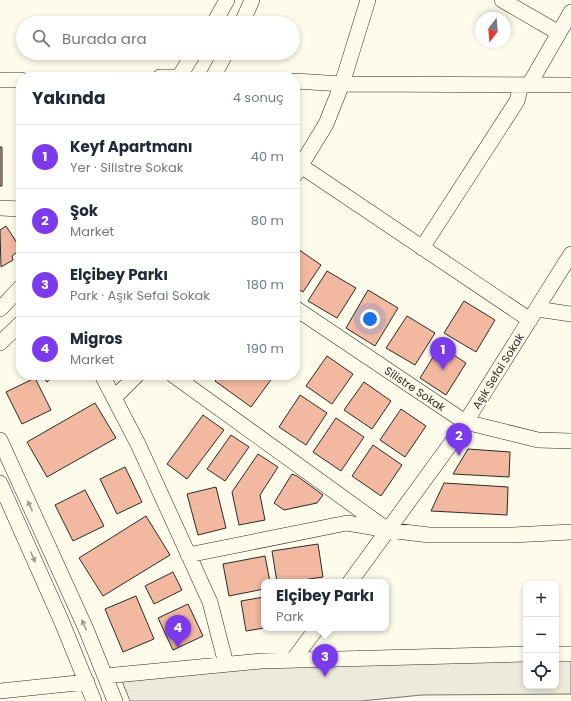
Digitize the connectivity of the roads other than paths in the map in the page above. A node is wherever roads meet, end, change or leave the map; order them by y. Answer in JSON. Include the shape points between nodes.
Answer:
{"nodes":[{"id":1,"x":227,"y":0,"type":"edge"},
{"id":2,"x":252,"y":0,"type":"edge"},
{"id":3,"x":368,"y":0,"type":"edge"},
{"id":4,"x":502,"y":0,"type":"edge"},
{"id":5,"x":571,"y":12,"type":"edge"},
{"id":6,"x":218,"y":16,"type":"edge"},
{"id":7,"x":245,"y":16,"type":"edge"},
{"id":8,"x":559,"y":33,"type":"junction"},
{"id":9,"x":190,"y":60,"type":"edge"},
{"id":10,"x":222,"y":60,"type":"edge"},
{"id":11,"x":182,"y":72,"type":"edge"},
{"id":12,"x":216,"y":72,"type":"edge"},
{"id":13,"x":0,"y":80,"type":"edge"},
{"id":14,"x":16,"y":80,"type":"edge"},
{"id":15,"x":300,"y":82,"type":"edge"},
{"id":16,"x":342,"y":84,"type":"junction"},
{"id":17,"x":525,"y":85,"type":"junction"},
{"id":18,"x":571,"y":85,"type":"edge"},
{"id":19,"x":300,"y":168,"type":"edge"},
{"id":20,"x":300,"y":172,"type":"edge"},
{"id":21,"x":0,"y":208,"type":"edge"},
{"id":22,"x":16,"y":209,"type":"edge"},
{"id":23,"x":422,"y":248,"type":"junction"},
{"id":24,"x":571,"y":254,"type":"edge"},
{"id":25,"x":16,"y":292,"type":"edge"},
{"id":26,"x":0,"y":309,"type":"edge"},
{"id":27,"x":300,"y":311,"type":"edge"},
{"id":28,"x":533,"y":314,"type":"junction"},
{"id":29,"x":571,"y":314,"type":"edge"},
{"id":30,"x":16,"y":328,"type":"edge"},
{"id":31,"x":0,"y":343,"type":"edge"},
{"id":32,"x":105,"y":380,"type":"edge"},
{"id":33,"x":132,"y":380,"type":"edge"},
{"id":34,"x":180,"y":380,"type":"edge"},
{"id":35,"x":114,"y":398,"type":"junction"},
{"id":36,"x":465,"y":422,"type":"junction"},
{"id":37,"x":0,"y":440,"type":"edge"},
{"id":38,"x":571,"y":441,"type":"edge"},
{"id":39,"x":0,"y":483,"type":"edge"},
{"id":40,"x":388,"y":530,"type":"junction"},
{"id":41,"x":571,"y":532,"type":"edge"},
{"id":42,"x":188,"y":555,"type":"junction"},
{"id":43,"x":352,"y":579,"type":"edge"},
{"id":44,"x":315,"y":631,"type":"edge"},
{"id":45,"x":523,"y":654,"type":"edge"},
{"id":46,"x":559,"y":654,"type":"edge"},
{"id":47,"x":571,"y":654,"type":"edge"},
{"id":48,"x":293,"y":660,"type":"junction"},
{"id":49,"x":226,"y":664,"type":"junction"},
{"id":50,"x":105,"y":676,"type":"junction"},
{"id":51,"x":87,"y":682,"type":"junction"},
{"id":52,"x":0,"y":691,"type":"edge"},
{"id":53,"x":94,"y":701,"type":"edge"},
{"id":54,"x":115,"y":701,"type":"edge"}],
"edges":[{"from":1,"to":6,"type":"street"},
{"from":2,"to":7,"type":"street"},
{"from":3,"to":16,"type":"street"},
{"from":4,"to":8,"type":"street"},
{"from":5,"to":8,"type":"street"},
{"from":8,"to":17,"type":"street"},
{"from":9,"to":11,"type":"street"},
{"from":10,"to":12,"type":"street"},
{"from":13,"to":14,"type":"street"},
{"from":15,"to":16,"type":"street"},
{"from":16,"to":17,"type":"street"},
{"from":16,"to":19,"type":"street","via":[[326,124]]},
{"from":17,"to":18,"type":"street"},
{"from":17,"to":23,"type":"street"},
{"from":20,"to":23,"type":"street"},
{"from":21,"to":22,"type":"street"},
{"from":23,"to":28,"type":"street"},
{"from":24,"to":28,"type":"street","name":"Aşık Sefai Sokak"},
{"from":25,"to":26,"type":"street"},
{"from":27,"to":36,"type":"street","name":"Silistre Sokak"},
{"from":28,"to":29,"type":"street"},
{"from":28,"to":36,"type":"street","name":"Aşık Sefai Sokak"},
{"from":30,"to":31,"type":"street"},
{"from":32,"to":35,"type":"street"},
{"from":33,"to":35,"type":"street"},
{"from":34,"to":40,"type":"street"},
{"from":35,"to":42,"type":"street","via":[[138,444]]},
{"from":36,"to":38,"type":"street","name":"Silistre Sokak","via":[[538,440]]},
{"from":36,"to":40,"type":"street","name":"Aşık Sefai Sokak"},
{"from":50,"to":37,"type":"street","one_way":true},
{"from":39,"to":51,"type":"street","one_way":true},
{"from":40,"to":41,"type":"street","via":[[429,535]]},
{"from":40,"to":42,"type":"street","via":[[347,523]]},
{"from":40,"to":43,"type":"street","name":"Aşık Sefai Sokak"},
{"from":42,"to":49,"type":"street","via":[[210,602]]},
{"from":44,"to":48,"type":"street"},
{"from":45,"to":48,"type":"street"},
{"from":46,"to":47,"type":"street"},
{"from":48,"to":49,"type":"street"},
{"from":49,"to":50,"type":"street"},
{"from":50,"to":54,"type":"street"},
{"from":51,"to":52,"type":"street"},
{"from":51,"to":53,"type":"street"}]}
